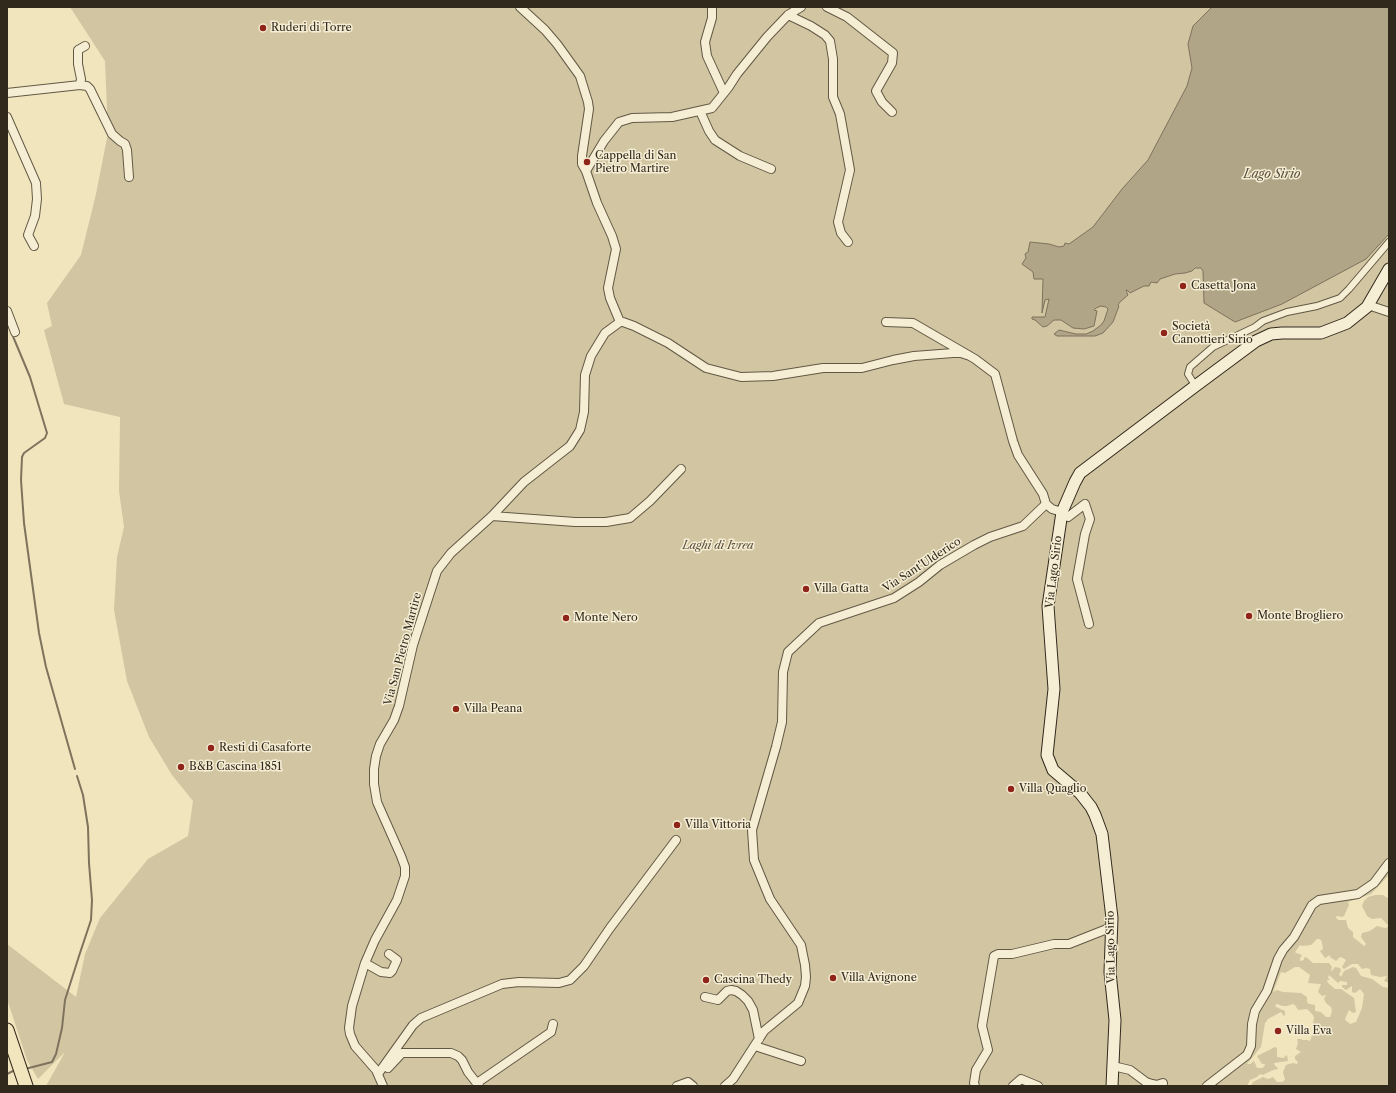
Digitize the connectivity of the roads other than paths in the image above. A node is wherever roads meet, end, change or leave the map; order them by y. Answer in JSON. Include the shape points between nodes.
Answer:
{"nodes":[{"id":1,"x":520,"y":7,"type":"edge"},
{"id":2,"x":712,"y":7,"type":"edge"},
{"id":3,"x":801,"y":7,"type":"edge"},
{"id":4,"x":827,"y":7,"type":"edge"},
{"id":5,"x":788,"y":15,"type":"junction"},
{"id":6,"x":85,"y":46,"type":"dead end"},
{"id":7,"x":80,"y":85,"type":"junction"},
{"id":8,"x":7,"y":93,"type":"edge"},
{"id":9,"x":724,"y":93,"type":"junction"},
{"id":10,"x":700,"y":111,"type":"junction"},
{"id":11,"x":892,"y":112,"type":"dead end"},
{"id":12,"x":7,"y":117,"type":"edge"},
{"id":13,"x":771,"y":169,"type":"dead end"},
{"id":14,"x":586,"y":172,"type":"junction"},
{"id":15,"x":129,"y":177,"type":"dead end"},
{"id":16,"x":848,"y":242,"type":"dead end"},
{"id":17,"x":1389,"y":242,"type":"edge"},
{"id":18,"x":34,"y":246,"type":"dead end"},
{"id":19,"x":1389,"y":269,"type":"edge"},
{"id":20,"x":1368,"y":305,"type":"junction"},
{"id":21,"x":7,"y":311,"type":"edge"},
{"id":22,"x":1389,"y":312,"type":"edge"},
{"id":23,"x":620,"y":322,"type":"junction"},
{"id":24,"x":886,"y":322,"type":"dead end"},
{"id":25,"x":15,"y":332,"type":"dead end"},
{"id":26,"x":970,"y":356,"type":"junction"},
{"id":27,"x":1193,"y":382,"type":"dead end"},
{"id":28,"x":681,"y":469,"type":"dead end"},
{"id":29,"x":1046,"y":504,"type":"junction"},
{"id":30,"x":1062,"y":512,"type":"junction"},
{"id":31,"x":492,"y":516,"type":"junction"},
{"id":32,"x":1089,"y":624,"type":"dead end"},
{"id":33,"x":676,"y":840,"type":"dead end"},
{"id":34,"x":1389,"y":863,"type":"edge"},
{"id":35,"x":1112,"y":922,"type":"junction"},
{"id":36,"x":389,"y":954,"type":"dead end"},
{"id":37,"x":365,"y":963,"type":"junction"},
{"id":38,"x":705,"y":997,"type":"dead end"},
{"id":39,"x":553,"y":1024,"type":"dead end"},
{"id":40,"x":7,"y":1030,"type":"edge"},
{"id":41,"x":757,"y":1042,"type":"junction"},
{"id":42,"x":988,"y":1050,"type":"junction"},
{"id":43,"x":992,"y":1058,"type":"dead end"},
{"id":44,"x":801,"y":1060,"type":"dead end"},
{"id":45,"x":1113,"y":1066,"type":"junction"},
{"id":46,"x":379,"y":1076,"type":"junction"},
{"id":47,"x":1163,"y":1083,"type":"dead end"},
{"id":48,"x":478,"y":1084,"type":"edge"},
{"id":49,"x":26,"y":1086,"type":"edge"},
{"id":50,"x":383,"y":1086,"type":"edge"},
{"id":51,"x":677,"y":1086,"type":"edge"},
{"id":52,"x":693,"y":1086,"type":"edge"},
{"id":53,"x":725,"y":1086,"type":"edge"},
{"id":54,"x":974,"y":1086,"type":"edge"},
{"id":55,"x":1013,"y":1086,"type":"edge"},
{"id":56,"x":1038,"y":1086,"type":"edge"},
{"id":57,"x":1112,"y":1086,"type":"edge"},
{"id":58,"x":1207,"y":1086,"type":"edge"}],
"edges":[{"from":1,"to":14,"type":"street","via":[[545,30],[580,76],[589,109],[581,159]]},
{"from":2,"to":9,"type":"street","via":[[712,18],[705,42],[707,56]]},
{"from":3,"to":5,"type":"street"},
{"from":4,"to":11,"type":"street","via":[[847,17],[893,53],[892,63],[876,91]]},
{"from":5,"to":9,"type":"street","via":[[756,50]]},
{"from":5,"to":16,"type":"street","via":[[811,26],[825,35],[830,42],[833,60],[833,97],[840,114],[850,170],[838,222],[841,233]]},
{"from":6,"to":7,"type":"street","via":[[78,50]]},
{"from":7,"to":8,"type":"street"},
{"from":7,"to":15,"type":"street","via":[[90,89],[112,134],[125,144]]},
{"from":9,"to":10,"type":"street","via":[[712,108]]},
{"from":10,"to":13,"type":"street","via":[[715,140],[740,156]]},
{"from":10,"to":14,"type":"street","via":[[672,117],[632,118],[619,122],[604,141]]},
{"from":12,"to":18,"type":"street","via":[[36,183],[35,216],[28,235]]},
{"from":14,"to":23,"type":"street","via":[[616,249],[608,288]]},
{"from":17,"to":27,"type":"street","via":[[1340,298],[1263,321],[1213,347],[1190,367],[1188,374]]},
{"from":19,"to":20,"type":"main road","name":"Via Lago Sirio"},
{"from":20,"to":22,"type":"street"},
{"from":20,"to":30,"type":"main road","name":"Via Lago Sirio","via":[[1357,316],[1334,330],[1322,333],[1271,334],[1256,341],[1080,474]]},
{"from":21,"to":25,"type":"street"},
{"from":23,"to":26,"type":"street","via":[[668,343],[706,368],[741,378],[823,368],[862,368],[914,356],[961,353]]},
{"from":23,"to":31,"type":"street","name":"Via San Pietro Martire","via":[[604,333],[591,356],[585,375],[581,425],[570,446],[524,482]]},
{"from":24,"to":26,"type":"street","via":[[913,323]]},
{"from":26,"to":29,"type":"street","via":[[996,375],[1018,455],[1043,494]]},
{"from":28,"to":31,"type":"street","via":[[630,518],[606,522],[575,522]]},
{"from":29,"to":30,"type":"street"},
{"from":29,"to":41,"type":"street","name":"Via Sant'Ulderico","via":[[1023,526],[974,545],[940,565],[894,598],[819,623],[788,652],[783,672],[782,722],[752,830],[754,860],[770,899],[801,945],[806,977],[798,1003],[764,1031]]},
{"from":30,"to":32,"type":"street","via":[[1068,517],[1086,504],[1090,519],[1077,578]]},
{"from":30,"to":35,"type":"main road","name":"Via Lago Sirio","via":[[1048,606],[1054,689],[1047,755],[1053,770],[1080,793],[1095,815],[1102,834]]},
{"from":31,"to":37,"type":"street","name":"Via San Pietro Martire","via":[[456,548],[437,572],[413,645],[399,706],[376,756],[374,784],[377,802],[402,856],[405,876]]},
{"from":33,"to":46,"type":"street","via":[[584,966],[570,980],[559,983],[502,984],[421,1018],[413,1025]]},
{"from":34,"to":58,"type":"street","via":[[1374,883],[1358,894],[1319,900],[1312,905],[1294,938],[1283,950],[1267,991],[1255,1011],[1251,1046],[1247,1055]]},
{"from":35,"to":42,"type":"street","via":[[1069,944],[1054,944],[994,956],[991,987],[982,1026]]},
{"from":35,"to":45,"type":"main road","name":"Via Lago Sirio","via":[[1110,972],[1115,1020]]},
{"from":36,"to":37,"type":"street","via":[[397,960],[390,973],[381,972]]},
{"from":37,"to":46,"type":"street","name":"Via San Pietro Martire","via":[[352,1006],[350,1034],[358,1051]]},
{"from":38,"to":41,"type":"street","via":[[718,1000],[731,990],[742,995],[753,1010]]},
{"from":39,"to":48,"type":"street","via":[[551,1032]]},
{"from":40,"to":49,"type":"main road"},
{"from":41,"to":44,"type":"street"},
{"from":41,"to":53,"type":"street","name":"Via Sant'Ulderico","via":[[733,1079]]},
{"from":42,"to":43,"type":"street"},
{"from":42,"to":54,"type":"street","via":[[976,1070]]},
{"from":45,"to":47,"type":"street","via":[[1130,1070],[1146,1082],[1157,1085]]},
{"from":45,"to":57,"type":"main road","name":"Via Lago Sirio"},
{"from":46,"to":48,"type":"street","via":[[402,1052],[444,1052],[458,1056]]},
{"from":46,"to":50,"type":"street","name":"Via San Pietro Martire"},
{"from":51,"to":52,"type":"street","via":[[688,1082]]},
{"from":55,"to":56,"type":"street","via":[[1021,1079]]}]}
